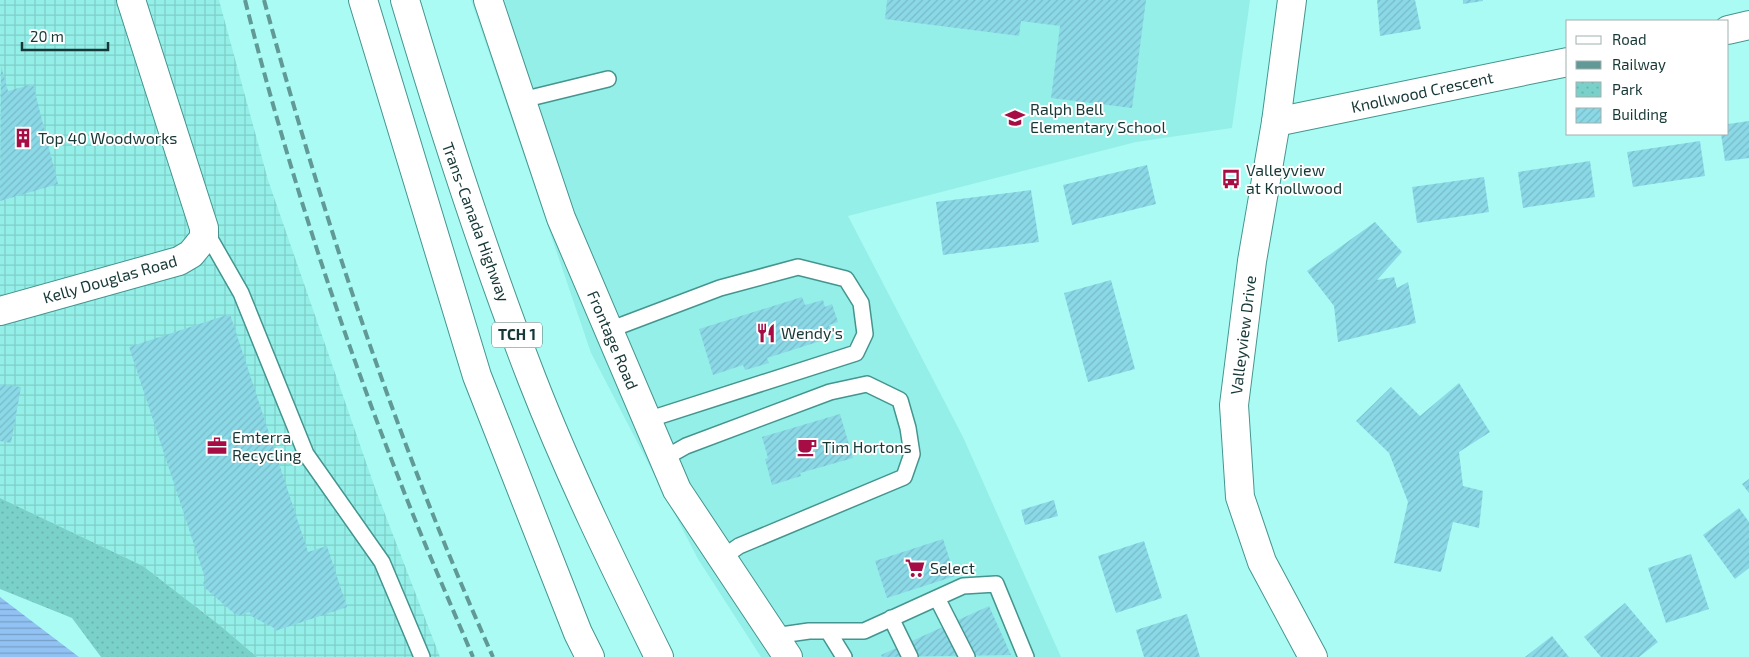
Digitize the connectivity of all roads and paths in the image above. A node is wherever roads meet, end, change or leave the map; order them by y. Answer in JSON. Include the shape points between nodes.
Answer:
{"nodes":[{"id":1,"x":131,"y":0,"type":"edge"},
{"id":2,"x":363,"y":0,"type":"edge"},
{"id":3,"x":405,"y":0,"type":"edge"},
{"id":4,"x":488,"y":0,"type":"edge"},
{"id":5,"x":1292,"y":0,"type":"edge"},
{"id":6,"x":1749,"y":26,"type":"edge"},
{"id":7,"x":1729,"y":30,"type":"edge"},
{"id":8,"x":1566,"y":62,"type":"edge"},
{"id":9,"x":608,"y":78,"type":"dead end"},
{"id":10,"x":522,"y":100,"type":"junction"},
{"id":11,"x":1276,"y":122,"type":"junction"},
{"id":12,"x":204,"y":228,"type":"junction"},
{"id":13,"x":0,"y":310,"type":"edge"},
{"id":14,"x":609,"y":330,"type":"junction"},
{"id":15,"x":647,"y":420,"type":"junction"},
{"id":16,"x":663,"y":459,"type":"junction"},
{"id":17,"x":722,"y":558,"type":"junction"},
{"id":18,"x":613,"y":564,"type":"junction"},
{"id":19,"x":937,"y":598,"type":"junction"},
{"id":20,"x":891,"y":618,"type":"junction"},
{"id":21,"x":828,"y":631,"type":"junction"},
{"id":22,"x":781,"y":647,"type":"edge"},
{"id":23,"x":422,"y":657,"type":"edge"},
{"id":24,"x":590,"y":657,"type":"edge"},
{"id":25,"x":659,"y":657,"type":"edge"},
{"id":26,"x":668,"y":657,"type":"edge"},
{"id":27,"x":844,"y":657,"type":"edge"},
{"id":28,"x":910,"y":657,"type":"edge"},
{"id":29,"x":967,"y":657,"type":"edge"},
{"id":30,"x":1026,"y":657,"type":"edge"},
{"id":31,"x":1313,"y":657,"type":"edge"}],
"edges":[{"from":1,"to":12,"type":"main road"},
{"from":2,"to":24,"type":"main road","number":"TCH 1","via":[[478,376]]},
{"from":3,"to":18,"type":"main road","name":"Trans-Canada Highway","number":"TCH 1","via":[[444,133],[533,380]]},
{"from":4,"to":10,"type":"main road","name":"Frontage Road"},
{"from":5,"to":11,"type":"main road","name":"Valleyview Drive"},
{"from":6,"to":7,"type":"main road"},
{"from":8,"to":11,"type":"main road","name":"Knollwood Crescent"},
{"from":9,"to":10,"type":"lane"},
{"from":10,"to":14,"type":"main road","name":"Frontage Road","via":[[561,218]]},
{"from":11,"to":31,"type":"main road","name":"Valleyview Drive","via":[[1252,260],[1234,405],[1240,497],[1262,562]]},
{"from":12,"to":13,"type":"main road","name":"Kelly Douglas Road","via":[[200,244],[179,261]]},
{"from":12,"to":23,"type":"lane","via":[[241,293],[306,454],[382,562]]},
{"from":14,"to":15,"type":"main road","name":"Frontage Road"},
{"from":14,"to":15,"type":"lane","via":[[720,288],[798,267],[846,279],[862,303],[866,334],[856,353]]},
{"from":15,"to":16,"type":"main road","name":"Frontage Road"},
{"from":16,"to":17,"type":"main road","name":"Frontage Road","via":[[676,490]]},
{"from":16,"to":17,"type":"lane","via":[[686,446],[830,392],[867,384],[900,400],[912,454],[904,477],[738,546]]},
{"from":17,"to":22,"type":"main road","name":"Frontage Road"},
{"from":18,"to":25,"type":"main road","name":"Trans-Canada Highway","number":"TCH 1"},
{"from":18,"to":26,"type":"main road"},
{"from":19,"to":20,"type":"lane"},
{"from":19,"to":29,"type":"lane"},
{"from":19,"to":30,"type":"lane","via":[[963,586],[996,584]]},
{"from":20,"to":21,"type":"lane","via":[[864,631]]},
{"from":20,"to":28,"type":"lane"},
{"from":21,"to":22,"type":"lane","via":[[810,631]]},
{"from":21,"to":27,"type":"lane"}]}
